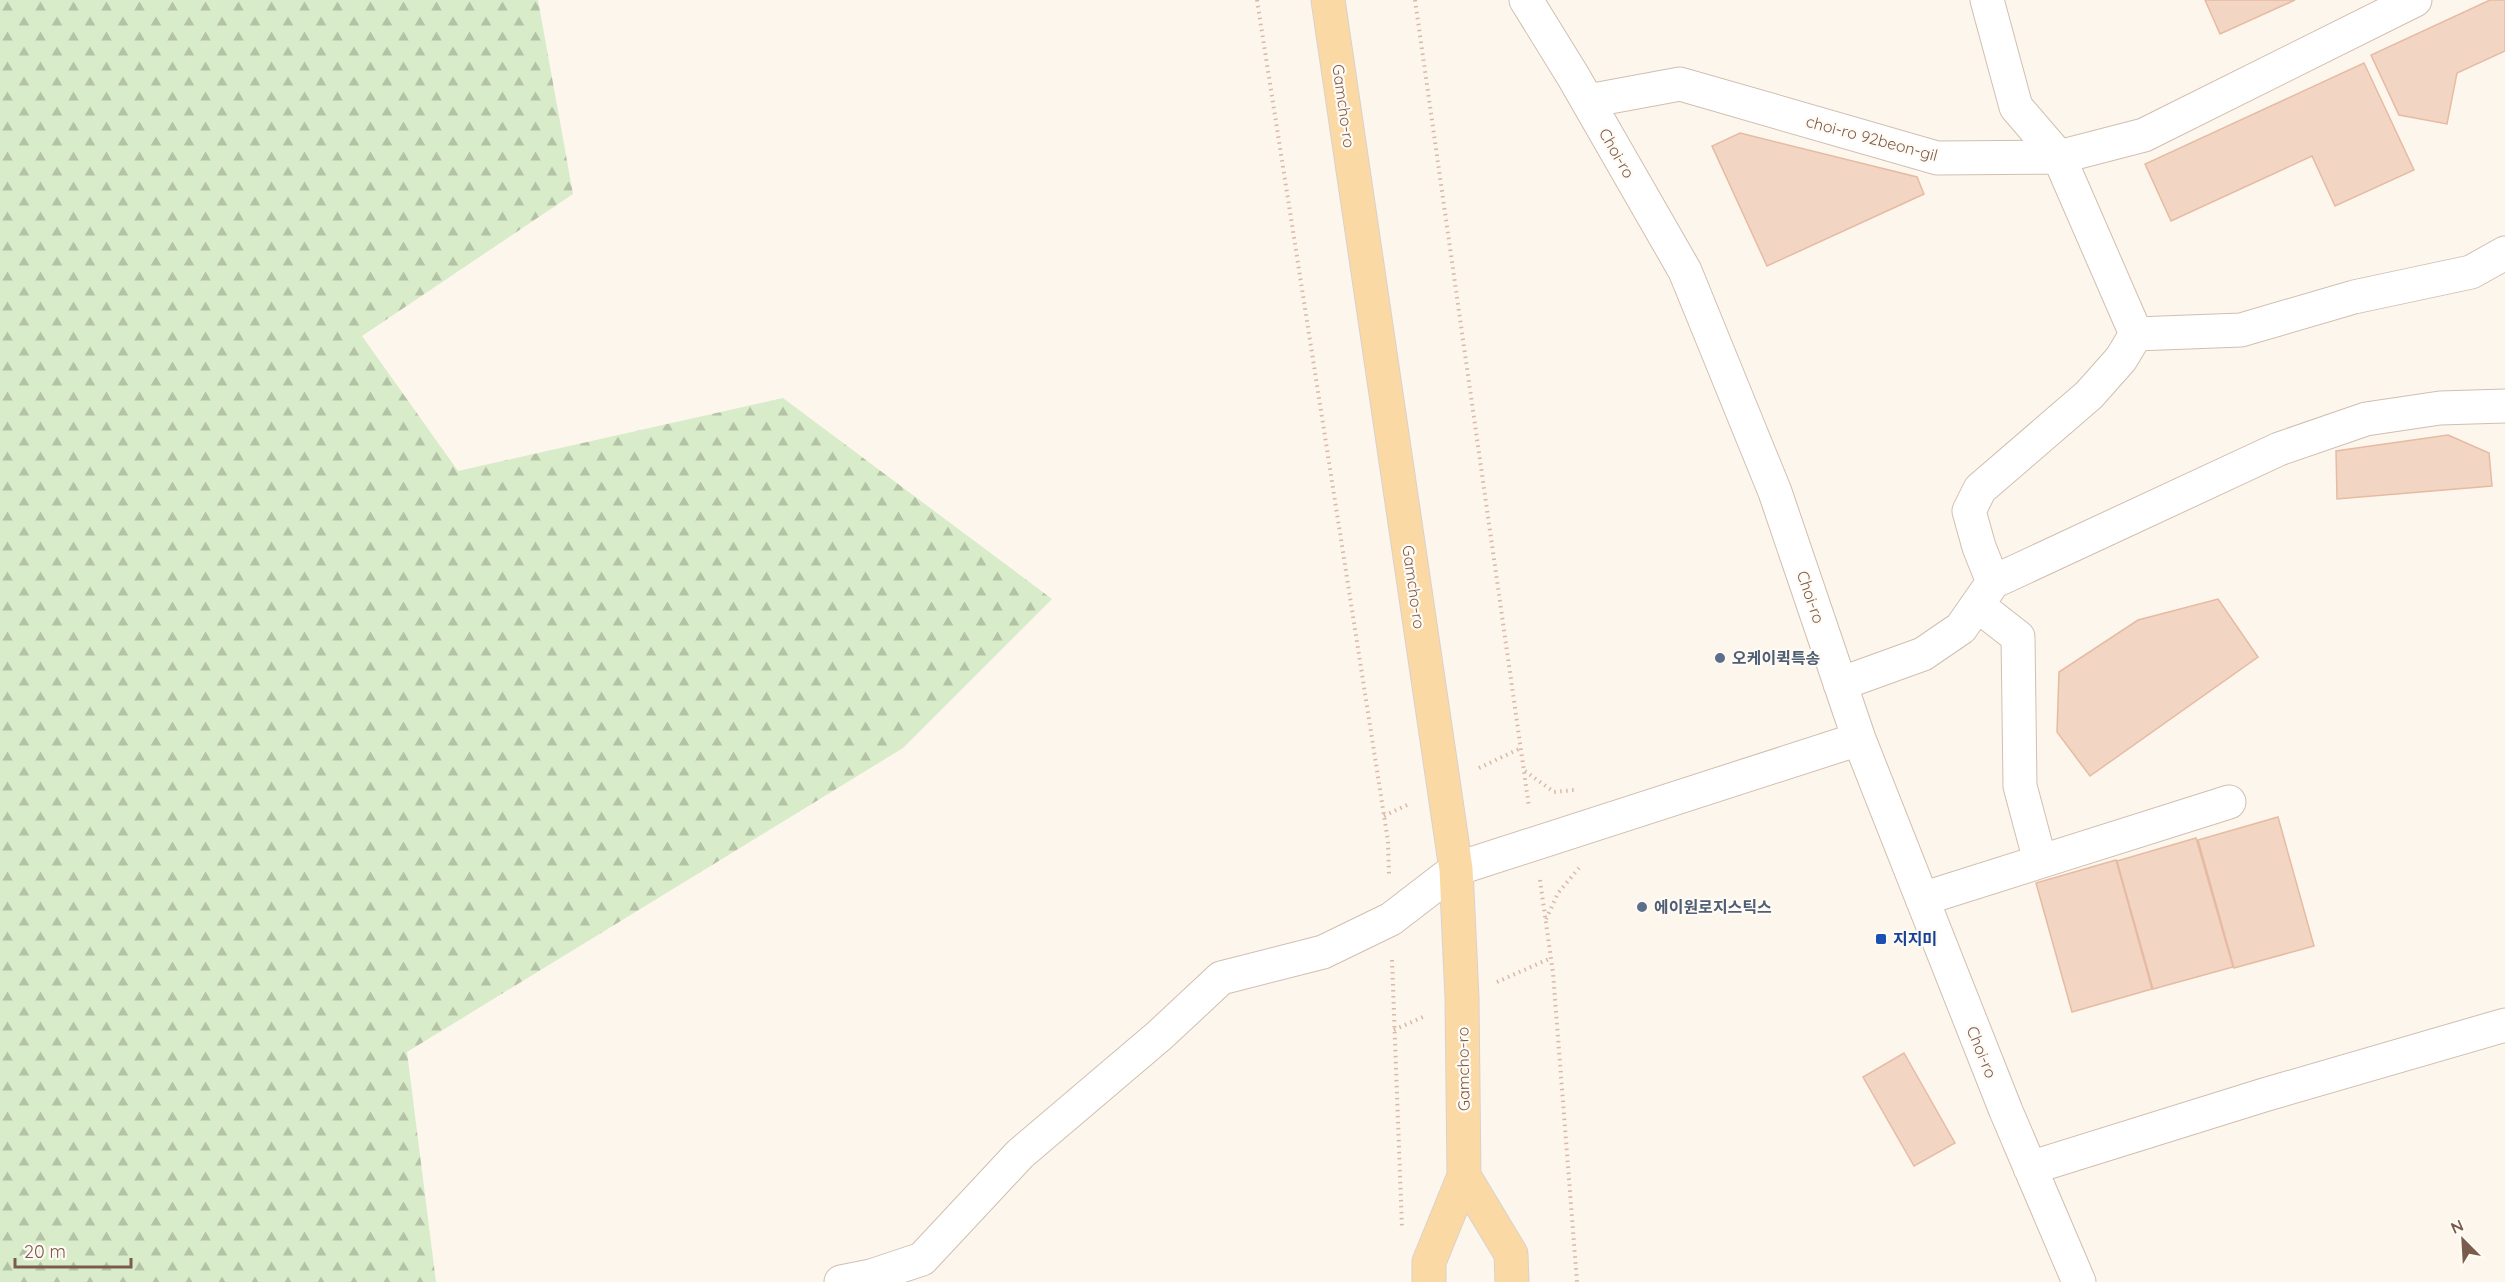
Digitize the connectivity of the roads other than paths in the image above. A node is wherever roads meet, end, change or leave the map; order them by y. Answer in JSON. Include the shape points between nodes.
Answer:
{"nodes":[{"id":1,"x":1328,"y":0,"type":"edge"},
{"id":2,"x":1526,"y":0,"type":"edge"},
{"id":3,"x":1987,"y":0,"type":"edge"},
{"id":4,"x":2415,"y":0,"type":"edge"},
{"id":5,"x":1588,"y":101,"type":"junction"},
{"id":6,"x":2059,"y":157,"type":"junction"},
{"id":7,"x":2505,"y":253,"type":"edge"},
{"id":8,"x":2136,"y":334,"type":"junction"},
{"id":9,"x":2505,"y":406,"type":"edge"},
{"id":10,"x":1985,"y":594,"type":"junction"},
{"id":11,"x":1840,"y":684,"type":"junction"},
{"id":12,"x":1859,"y":739,"type":"junction"},
{"id":13,"x":2229,"y":802,"type":"dead end"},
{"id":14,"x":2040,"y":861,"type":"junction"},
{"id":15,"x":1456,"y":869,"type":"junction"},
{"id":16,"x":1922,"y":898,"type":"junction"},
{"id":17,"x":2505,"y":1025,"type":"edge"},
{"id":18,"x":2030,"y":1168,"type":"junction"},
{"id":19,"x":1464,"y":1176,"type":"junction"},
{"id":20,"x":841,"y":1282,"type":"edge"},
{"id":21,"x":1429,"y":1282,"type":"edge"},
{"id":22,"x":1512,"y":1282,"type":"edge"},
{"id":23,"x":2079,"y":1282,"type":"edge"}],
"edges":[{"from":1,"to":15,"type":"main road","name":"Gamcho-ro"},
{"from":2,"to":5,"type":"street","name":"Choi-ro"},
{"from":3,"to":6,"type":"street","via":[[2016,107]]},
{"from":4,"to":6,"type":"street","name":"choi-ro 92beon-gil","via":[[2144,135]]},
{"from":5,"to":6,"type":"street","name":"choi-ro 92beon-gil","via":[[1680,84],[1937,158]]},
{"from":5,"to":11,"type":"street","name":"Choi-ro","via":[[1685,271],[1775,492]]},
{"from":6,"to":8,"type":"street"},
{"from":7,"to":8,"type":"street","via":[[2471,272],[2354,297],[2241,330]]},
{"from":8,"to":10,"type":"street","via":[[2121,359],[2089,395],[1980,489],[1969,511],[1979,547]]},
{"from":9,"to":10,"type":"street","via":[[2440,408],[2366,419],[2279,449]]},
{"from":10,"to":11,"type":"street","via":[[1961,628],[1923,654]]},
{"from":10,"to":14,"type":"street","via":[[2018,637],[2020,786]]},
{"from":11,"to":12,"type":"street","name":"Choi-ro"},
{"from":12,"to":15,"type":"street"},
{"from":12,"to":16,"type":"street","name":"Choi-ro"},
{"from":13,"to":14,"type":"street"},
{"from":14,"to":16,"type":"street"},
{"from":15,"to":19,"type":"main road","name":"Gamcho-ro"},
{"from":15,"to":20,"type":"street","via":[[1391,919],[1323,952],[1221,978],[1020,1154],[922,1259]]},
{"from":16,"to":18,"type":"street","name":"Choi-ro"},
{"from":17,"to":18,"type":"street"},
{"from":18,"to":23,"type":"street","name":"Choi-ro"},
{"from":19,"to":21,"type":"main road","name":"Gamcho-ro","via":[[1429,1262]]},
{"from":19,"to":22,"type":"main road","via":[[1511,1254]]}]}
